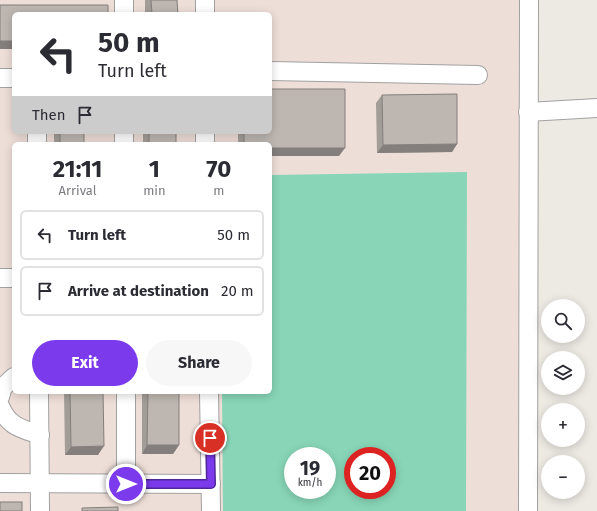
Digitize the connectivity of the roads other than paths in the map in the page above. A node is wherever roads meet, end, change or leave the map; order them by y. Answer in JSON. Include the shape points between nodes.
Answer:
{"nodes":[{"id":1,"x":124,"y":0,"type":"edge"},
{"id":2,"x":205,"y":0,"type":"edge"},
{"id":3,"x":530,"y":0,"type":"edge"},
{"id":4,"x":124,"y":12,"type":"edge"},
{"id":5,"x":205,"y":12,"type":"edge"},
{"id":6,"x":272,"y":72,"type":"edge"},
{"id":7,"x":478,"y":75,"type":"dead end"},
{"id":8,"x":0,"y":78,"type":"edge"},
{"id":9,"x":12,"y":78,"type":"edge"},
{"id":10,"x":597,"y":108,"type":"edge"},
{"id":11,"x":528,"y":112,"type":"junction"},
{"id":12,"x":0,"y":278,"type":"edge"},
{"id":13,"x":12,"y":278,"type":"edge"},
{"id":14,"x":12,"y":379,"type":"edge"},
{"id":15,"x":39,"y":394,"type":"edge"},
{"id":16,"x":126,"y":394,"type":"edge"},
{"id":17,"x":210,"y":394,"type":"edge"},
{"id":18,"x":0,"y":397,"type":"edge"},
{"id":19,"x":0,"y":406,"type":"edge"},
{"id":20,"x":40,"y":435,"type":"junction"},
{"id":21,"x":0,"y":483,"type":"edge"},
{"id":22,"x":40,"y":483,"type":"junction"},
{"id":23,"x":126,"y":484,"type":"junction"},
{"id":24,"x":211,"y":484,"type":"junction"},
{"id":25,"x":40,"y":511,"type":"edge"},
{"id":26,"x":211,"y":511,"type":"edge"},
{"id":27,"x":528,"y":511,"type":"edge"}],
"edges":[{"from":1,"to":4,"type":"street"},
{"from":2,"to":5,"type":"street"},
{"from":3,"to":11,"type":"street"},
{"from":6,"to":7,"type":"street"},
{"from":8,"to":9,"type":"street"},
{"from":10,"to":11,"type":"street"},
{"from":11,"to":27,"type":"street"},
{"from":12,"to":13,"type":"street"},
{"from":14,"to":18,"type":"street","via":[[3,387]]},
{"from":15,"to":20,"type":"street"},
{"from":16,"to":23,"type":"street"},
{"from":17,"to":24,"type":"street"},
{"from":19,"to":20,"type":"street","via":[[9,421],[19,428]]},
{"from":20,"to":22,"type":"street"},
{"from":21,"to":22,"type":"street"},
{"from":22,"to":23,"type":"street"},
{"from":22,"to":25,"type":"street"},
{"from":23,"to":24,"type":"street"},
{"from":24,"to":26,"type":"street"}]}
